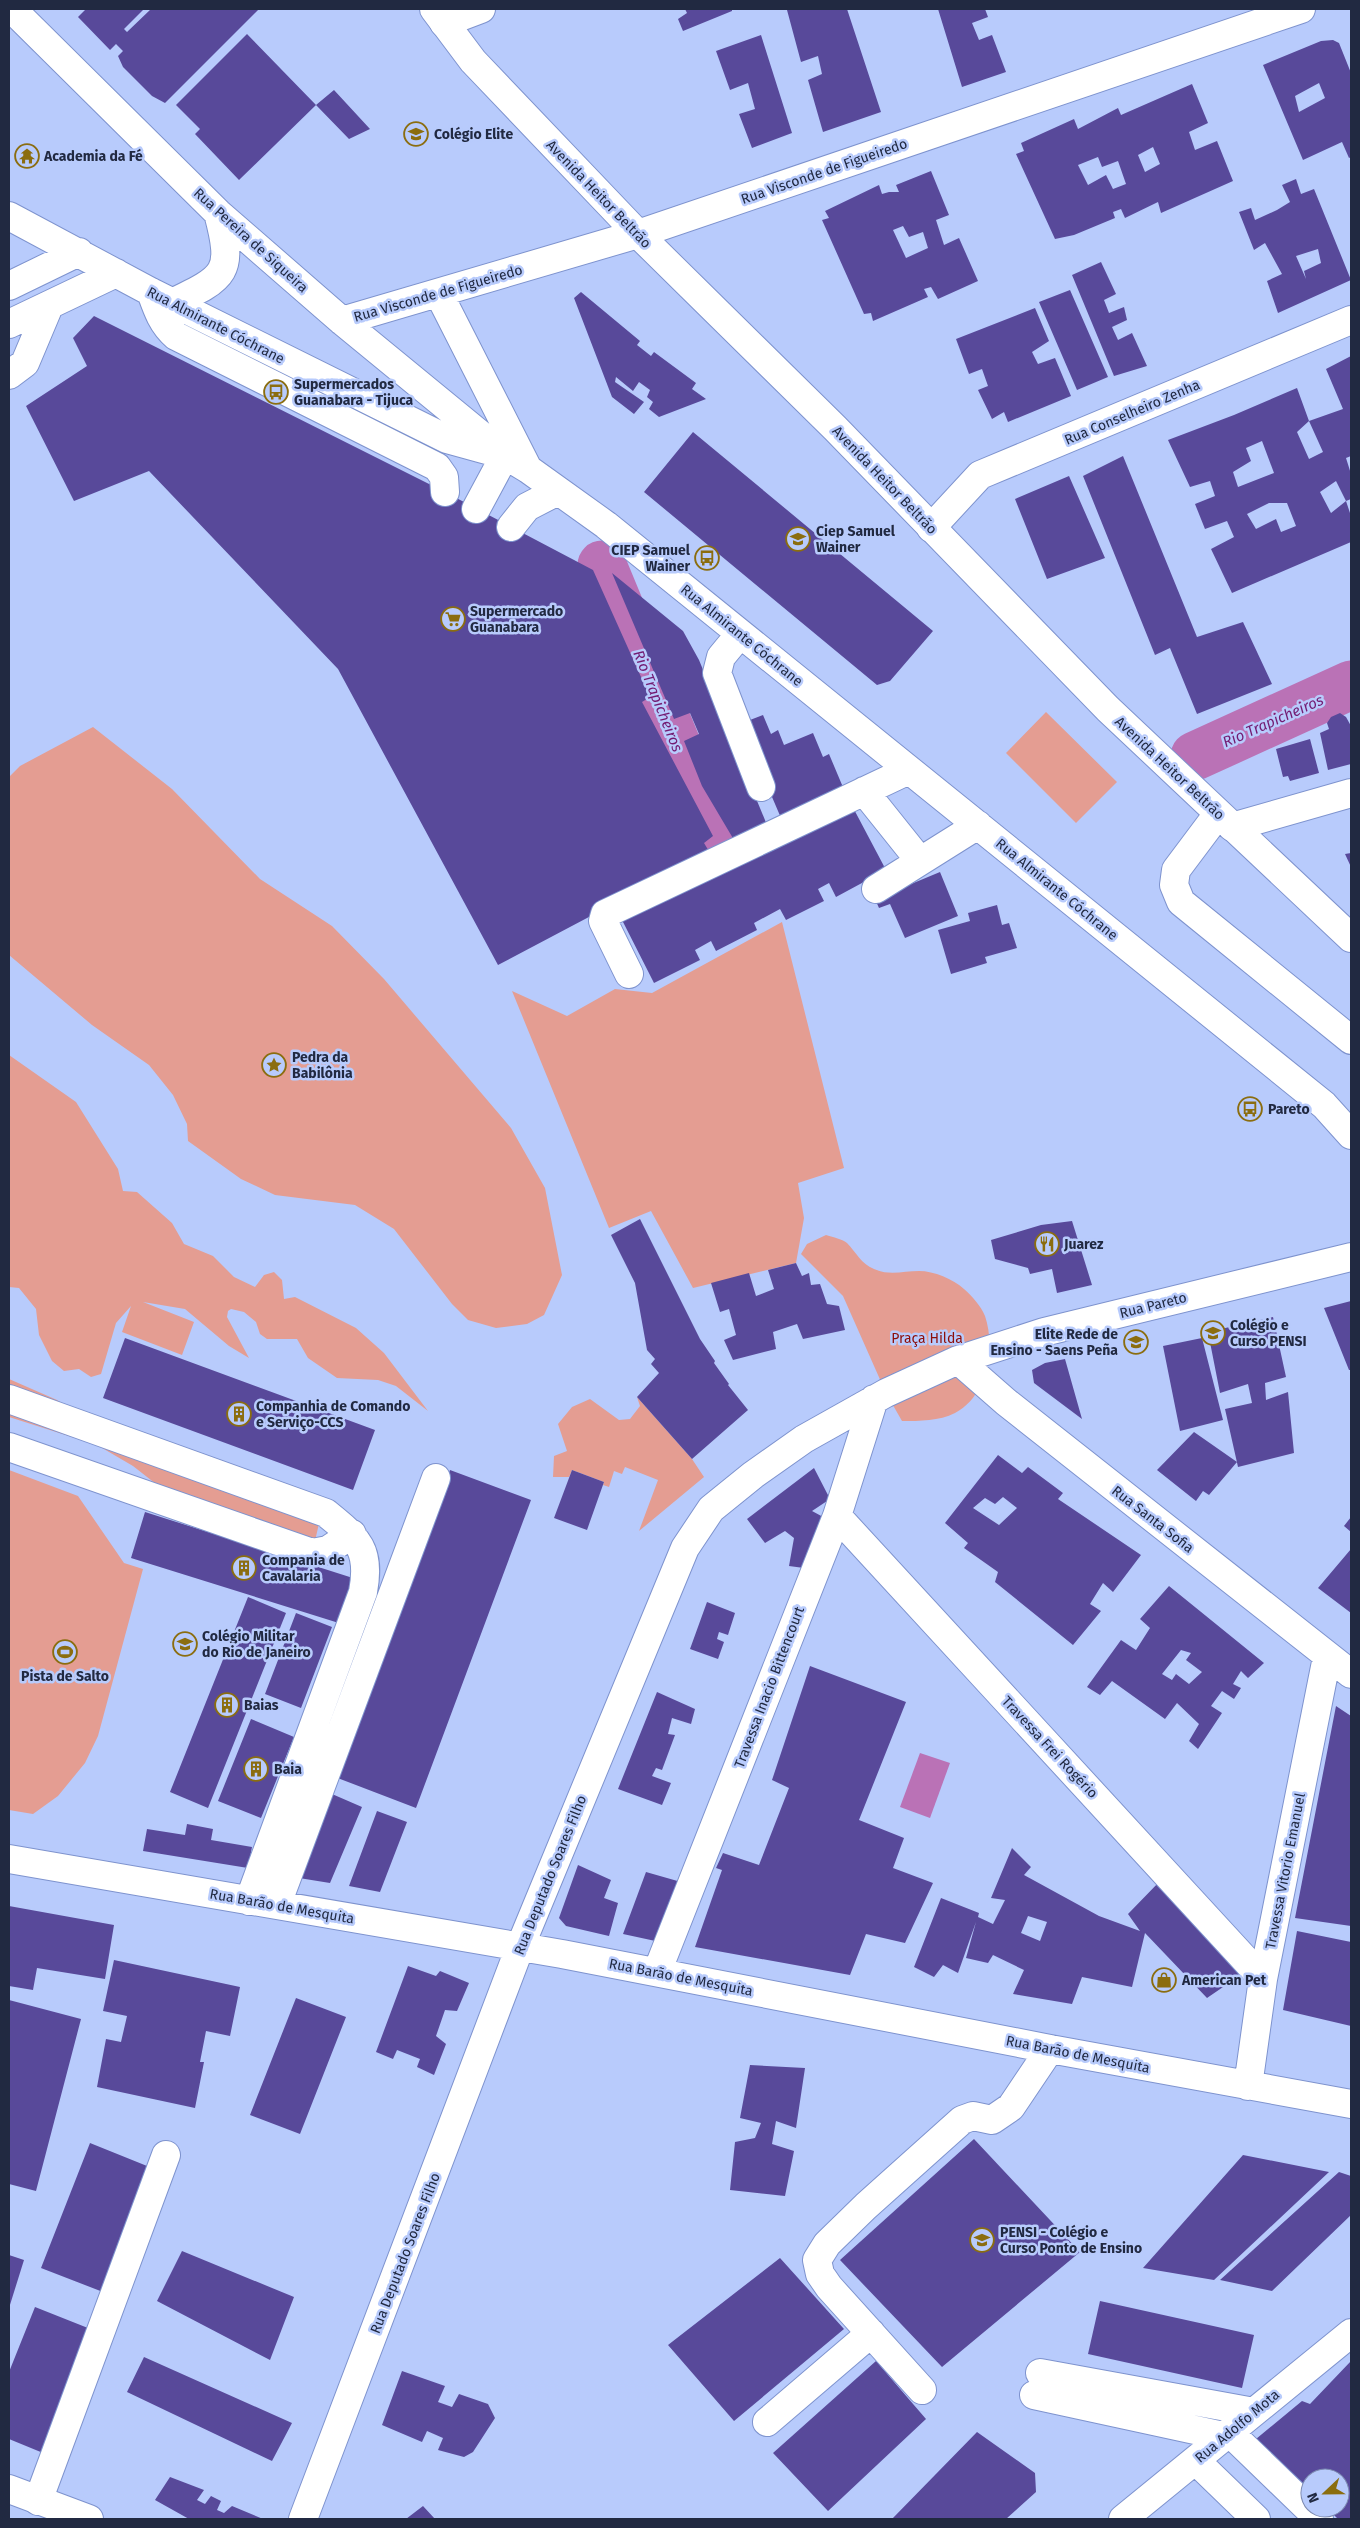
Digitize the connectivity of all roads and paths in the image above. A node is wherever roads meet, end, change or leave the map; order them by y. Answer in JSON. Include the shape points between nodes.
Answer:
{"nodes":[{"id":1,"x":12,"y":9,"type":"edge"},
{"id":2,"x":481,"y":9,"type":"edge"},
{"id":3,"x":1301,"y":9,"type":"edge"},
{"id":4,"x":439,"y":16,"type":"edge"},
{"id":5,"x":218,"y":213,"type":"junction"},
{"id":6,"x":9,"y":216,"type":"edge"},
{"id":7,"x":638,"y":234,"type":"junction"},
{"id":8,"x":79,"y":252,"type":"junction"},
{"id":9,"x":116,"y":273,"type":"junction"},
{"id":10,"x":9,"y":286,"type":"edge"},
{"id":11,"x":439,"y":294,"type":"junction"},
{"id":12,"x":161,"y":297,"type":"junction"},
{"id":13,"x":49,"y":306,"type":"junction"},
{"id":14,"x":1351,"y":320,"type":"edge"},
{"id":15,"x":342,"y":321,"type":"junction"},
{"id":16,"x":9,"y":324,"type":"edge"},
{"id":17,"x":9,"y":375,"type":"edge"},
{"id":18,"x":517,"y":462,"type":"junction"},
{"id":19,"x":558,"y":491,"type":"junction"},
{"id":20,"x":446,"y":492,"type":"dead end"},
{"id":21,"x":476,"y":509,"type":"dead end"},
{"id":22,"x":512,"y":527,"type":"dead end"},
{"id":23,"x":931,"y":528,"type":"junction"},
{"id":24,"x":740,"y":634,"type":"junction"},
{"id":25,"x":909,"y":770,"type":"junction"},
{"id":26,"x":761,"y":787,"type":"dead end"},
{"id":27,"x":864,"y":791,"type":"junction"},
{"id":28,"x":1351,"y":792,"type":"edge"},
{"id":29,"x":1225,"y":820,"type":"junction"},
{"id":30,"x":978,"y":825,"type":"junction"},
{"id":31,"x":920,"y":861,"type":"junction"},
{"id":32,"x":876,"y":889,"type":"dead end"},
{"id":33,"x":1351,"y":938,"type":"edge"},
{"id":34,"x":628,"y":974,"type":"dead end"},
{"id":35,"x":1351,"y":1040,"type":"edge"},
{"id":36,"x":1351,"y":1135,"type":"edge"},
{"id":37,"x":1351,"y":1257,"type":"edge"},
{"id":38,"x":958,"y":1360,"type":"junction"},
{"id":39,"x":9,"y":1399,"type":"edge"},
{"id":40,"x":874,"y":1399,"type":"junction"},
{"id":41,"x":9,"y":1447,"type":"edge"},
{"id":42,"x":436,"y":1478,"type":"dead end"},
{"id":43,"x":837,"y":1516,"type":"junction"},
{"id":44,"x":352,"y":1534,"type":"junction"},
{"id":45,"x":1327,"y":1657,"type":"junction"},
{"id":46,"x":1351,"y":1674,"type":"edge"},
{"id":47,"x":9,"y":1859,"type":"edge"},
{"id":48,"x":249,"y":1901,"type":"junction"},
{"id":49,"x":277,"y":1904,"type":"junction"},
{"id":50,"x":520,"y":1948,"type":"junction"},
{"id":51,"x":657,"y":1972,"type":"junction"},
{"id":52,"x":1263,"y":1979,"type":"junction"},
{"id":53,"x":1050,"y":2048,"type":"junction"},
{"id":54,"x":1248,"y":2086,"type":"junction"},
{"id":55,"x":1351,"y":2104,"type":"edge"},
{"id":56,"x":166,"y":2155,"type":"dead end"},
{"id":57,"x":871,"y":2333,"type":"junction"},
{"id":58,"x":1351,"y":2333,"type":"edge"},
{"id":59,"x":922,"y":2390,"type":"dead end"},
{"id":60,"x":1254,"y":2412,"type":"junction"},
{"id":61,"x":767,"y":2422,"type":"dead end"},
{"id":62,"x":1226,"y":2434,"type":"junction"},
{"id":63,"x":1196,"y":2460,"type":"junction"},
{"id":64,"x":9,"y":2489,"type":"edge"},
{"id":65,"x":9,"y":2500,"type":"edge"},
{"id":66,"x":34,"y":2510,"type":"edge"},
{"id":67,"x":89,"y":2519,"type":"edge"},
{"id":68,"x":304,"y":2519,"type":"edge"},
{"id":69,"x":1123,"y":2519,"type":"edge"},
{"id":70,"x":1256,"y":2519,"type":"edge"},
{"id":71,"x":1319,"y":2519,"type":"edge"}],
"edges":[{"from":1,"to":5,"type":"street","name":"Rua Pereira de Siqueira"},
{"from":2,"to":4,"type":"street"},
{"from":3,"to":7,"type":"street","name":"Rua Visconde de Figueiredo"},
{"from":4,"to":7,"type":"street","name":"Avenida Heitor Beltrão","via":[[479,68]]},
{"from":5,"to":12,"type":"street","via":[[227,246],[219,277],[206,287]]},
{"from":5,"to":15,"type":"street","name":"Rua Pereira de Siqueira"},
{"from":6,"to":8,"type":"street","name":"Rua Almirante Cóchrane"},
{"from":7,"to":11,"type":"street","name":"Rua Visconde de Figueiredo"},
{"from":7,"to":23,"type":"street","name":"Avenida Heitor Beltrão","via":[[835,428]]},
{"from":8,"to":9,"type":"street","name":"Rua Almirante Cóchrane"},
{"from":8,"to":10,"type":"street"},
{"from":9,"to":12,"type":"street","name":"Rua Almirante Cóchrane"},
{"from":9,"to":13,"type":"street"},
{"from":11,"to":15,"type":"street","name":"Rua Visconde de Figueiredo"},
{"from":11,"to":18,"type":"street"},
{"from":12,"to":18,"type":"street","name":"Rua Almirante Cóchrane","via":[[447,440]]},
{"from":12,"to":20,"type":"street","via":[[162,321],[176,336],[437,467],[444,477]]},
{"from":13,"to":16,"type":"street"},
{"from":13,"to":17,"type":"street","via":[[25,363]]},
{"from":14,"to":23,"type":"street","name":"Rua Conselheiro Zenha","via":[[980,475]]},
{"from":15,"to":18,"type":"street","name":"Rua Pereira de Siqueira"},
{"from":18,"to":19,"type":"street","name":"Rua Almirante Cóchrane"},
{"from":18,"to":21,"type":"street"},
{"from":19,"to":22,"type":"street","via":[[527,507]]},
{"from":19,"to":24,"type":"street","name":"Rua Almirante Cóchrane","via":[[606,525]]},
{"from":23,"to":29,"type":"street","name":"Avenida Heitor Beltrão","via":[[1108,709]]},
{"from":24,"to":25,"type":"street","name":"Rua Almirante Cóchrane"},
{"from":24,"to":26,"type":"street","via":[[721,657],[717,673]]},
{"from":25,"to":27,"type":"street"},
{"from":25,"to":30,"type":"street","name":"Rua Almirante Cóchrane"},
{"from":27,"to":31,"type":"street"},
{"from":27,"to":34,"type":"street","via":[[604,914],[603,921]]},
{"from":28,"to":29,"type":"street"},
{"from":29,"to":33,"type":"street","name":"Avenida Heitor Beltrão"},
{"from":29,"to":35,"type":"street","via":[[1176,870],[1176,894],[1181,902]]},
{"from":30,"to":31,"type":"street"},
{"from":30,"to":36,"type":"street","name":"Rua Almirante Cóchrane","via":[[1324,1105]]},
{"from":31,"to":32,"type":"street"},
{"from":37,"to":38,"type":"street","name":"Rua Pareto","via":[[1044,1332]]},
{"from":38,"to":40,"type":"street","name":"Rua Deputado Soares Filho"},
{"from":38,"to":45,"type":"street","name":"Rua Santa Sofia","via":[[1014,1409]]},
{"from":39,"to":44,"type":"street","via":[[326,1513]]},
{"from":40,"to":43,"type":"street","name":"Travessa Inacio Bittencourt"},
{"from":40,"to":50,"type":"street","name":"Rua Deputado Soares Filho","via":[[753,1474],[710,1509],[685,1548]]},
{"from":41,"to":44,"type":"street","via":[[312,1553],[328,1550]]},
{"from":42,"to":49,"type":"street"},
{"from":43,"to":51,"type":"street","name":"Travessa Inacio Bittencourt"},
{"from":43,"to":52,"type":"street","name":"Travessa Frei Rogério"},
{"from":44,"to":48,"type":"street","via":[[364,1553],[366,1576],[363,1592]]},
{"from":45,"to":46,"type":"street","name":"Rua Santa Sofia"},
{"from":45,"to":52,"type":"street","name":"Travessa Vitorio Emanuel"},
{"from":47,"to":48,"type":"street","name":"Rua Barão de Mesquita"},
{"from":48,"to":49,"type":"street","name":"Rua Barão de Mesquita"},
{"from":49,"to":50,"type":"street","name":"Rua Barão de Mesquita"},
{"from":50,"to":51,"type":"street","name":"Rua Barão de Mesquita"},
{"from":50,"to":68,"type":"street","name":"Rua Deputado Soares Filho"},
{"from":51,"to":53,"type":"street","name":"Rua Barão de Mesquita"},
{"from":52,"to":54,"type":"street","name":"Travessa Vitorio Emanuel"},
{"from":53,"to":54,"type":"street","name":"Rua Barão de Mesquita"},
{"from":53,"to":57,"type":"street","via":[[1003,2115],[992,2120],[973,2116],[962,2120],[827,2244],[817,2260],[820,2274]]},
{"from":54,"to":55,"type":"street","name":"Rua Barão de Mesquita"},
{"from":56,"to":66,"type":"street"},
{"from":57,"to":59,"type":"street"},
{"from":57,"to":61,"type":"street"},
{"from":58,"to":60,"type":"street","name":"Rua Adolfo Mota"},
{"from":60,"to":62,"type":"street","name":"Rua Adolfo Mota"},
{"from":60,"to":62,"type":"street","via":[[1037,2384]]},
{"from":62,"to":63,"type":"street","name":"Rua Adolfo Mota"},
{"from":62,"to":71,"type":"street"},
{"from":63,"to":69,"type":"street","name":"Rua Adolfo Mota"},
{"from":63,"to":70,"type":"street"},
{"from":64,"to":66,"type":"street"},
{"from":65,"to":66,"type":"street"},
{"from":66,"to":67,"type":"street"}]}
